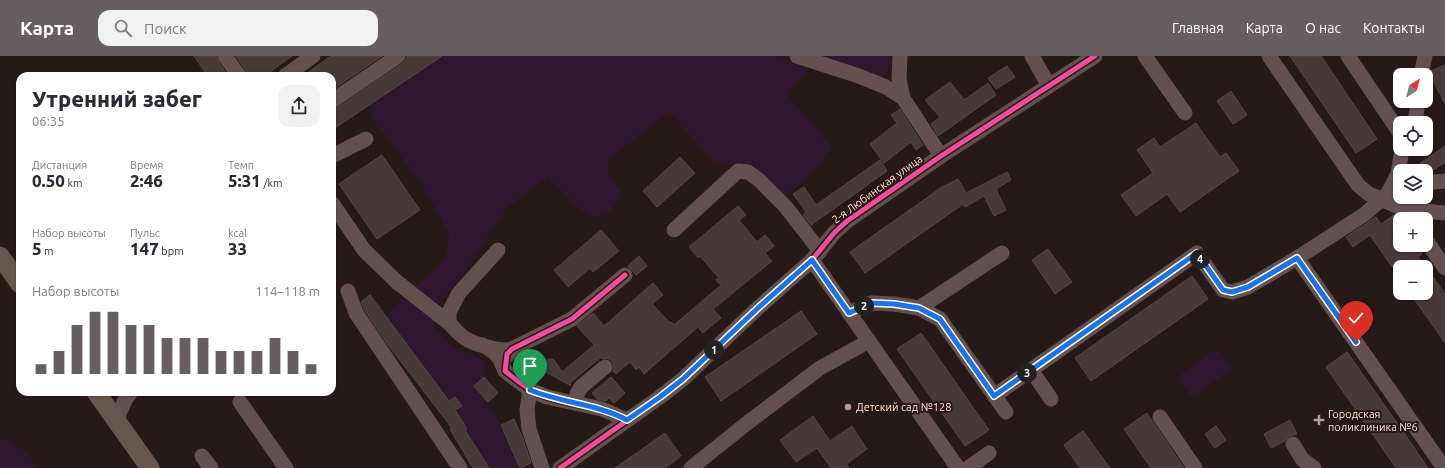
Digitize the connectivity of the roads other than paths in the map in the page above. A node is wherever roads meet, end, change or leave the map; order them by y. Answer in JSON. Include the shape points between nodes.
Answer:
{"nodes":[{"id":1,"x":225,"y":56,"type":"edge"},
{"id":2,"x":312,"y":56,"type":"edge"},
{"id":3,"x":398,"y":56,"type":"edge"},
{"id":4,"x":797,"y":56,"type":"edge"},
{"id":5,"x":900,"y":56,"type":"edge"},
{"id":6,"x":1032,"y":56,"type":"edge"},
{"id":7,"x":1095,"y":56,"type":"edge"},
{"id":8,"x":1145,"y":56,"type":"edge"},
{"id":9,"x":1269,"y":56,"type":"edge"},
{"id":10,"x":1348,"y":56,"type":"edge"},
{"id":11,"x":1425,"y":56,"type":"edge"},
{"id":12,"x":1422,"y":68,"type":"edge"},
{"id":13,"x":237,"y":72,"type":"edge"},
{"id":14,"x":290,"y":72,"type":"edge"},
{"id":15,"x":1049,"y":86,"type":"junction"},
{"id":16,"x":336,"y":98,"type":"edge"},
{"id":17,"x":903,"y":98,"type":"junction"},
{"id":18,"x":1185,"y":113,"type":"dead end"},
{"id":19,"x":1393,"y":123,"type":"edge"},
{"id":20,"x":366,"y":139,"type":"dead end"},
{"id":21,"x":336,"y":154,"type":"edge"},
{"id":22,"x":941,"y":156,"type":"junction"},
{"id":23,"x":1402,"y":156,"type":"edge"},
{"id":24,"x":1445,"y":181,"type":"edge"},
{"id":25,"x":1433,"y":182,"type":"edge"},
{"id":26,"x":1390,"y":194,"type":"edge"},
{"id":27,"x":336,"y":209,"type":"edge"},
{"id":28,"x":1406,"y":212,"type":"edge"},
{"id":29,"x":1445,"y":212,"type":"edge"},
{"id":30,"x":1433,"y":213,"type":"edge"},
{"id":31,"x":674,"y":230,"type":"dead end"},
{"id":32,"x":498,"y":250,"type":"dead end"},
{"id":33,"x":1433,"y":250,"type":"edge"},
{"id":34,"x":1002,"y":253,"type":"dead end"},
{"id":35,"x":0,"y":256,"type":"edge"},
{"id":36,"x":816,"y":256,"type":"junction"},
{"id":37,"x":1297,"y":258,"type":"junction"},
{"id":38,"x":1445,"y":268,"type":"edge"},
{"id":39,"x":625,"y":275,"type":"dead end"},
{"id":40,"x":16,"y":278,"type":"edge"},
{"id":41,"x":348,"y":291,"type":"dead end"},
{"id":42,"x":919,"y":308,"type":"junction"},
{"id":43,"x":849,"y":313,"type":"junction"},
{"id":44,"x":449,"y":323,"type":"junction"},
{"id":45,"x":869,"y":341,"type":"junction"},
{"id":46,"x":483,"y":345,"type":"junction"},
{"id":47,"x":512,"y":349,"type":"junction"},
{"id":48,"x":605,"y":366,"type":"dead end"},
{"id":49,"x":1031,"y":370,"type":"junction"},
{"id":50,"x":505,"y":371,"type":"junction"},
{"id":51,"x":530,"y":390,"type":"junction"},
{"id":52,"x":99,"y":396,"type":"edge"},
{"id":53,"x":128,"y":396,"type":"edge"},
{"id":54,"x":994,"y":396,"type":"junction"},
{"id":55,"x":1051,"y":399,"type":"dead end"},
{"id":56,"x":240,"y":402,"type":"dead end"},
{"id":57,"x":575,"y":403,"type":"junction"},
{"id":58,"x":1006,"y":412,"type":"dead end"},
{"id":59,"x":1160,"y":417,"type":"dead end"},
{"id":60,"x":627,"y":420,"type":"junction"},
{"id":61,"x":116,"y":421,"type":"junction"},
{"id":62,"x":1293,"y":444,"type":"dead end"},
{"id":63,"x":989,"y":453,"type":"dead end"},
{"id":64,"x":150,"y":468,"type":"edge"},
{"id":65,"x":286,"y":468,"type":"edge"},
{"id":66,"x":460,"y":468,"type":"edge"},
{"id":67,"x":542,"y":468,"type":"edge"},
{"id":68,"x":560,"y":468,"type":"edge"},
{"id":69,"x":691,"y":468,"type":"edge"},
{"id":70,"x":958,"y":468,"type":"edge"},
{"id":71,"x":968,"y":468,"type":"edge"},
{"id":72,"x":1195,"y":468,"type":"edge"},
{"id":73,"x":1314,"y":468,"type":"edge"},
{"id":74,"x":1444,"y":468,"type":"edge"}],
"edges":[{"from":1,"to":13,"type":"street"},
{"from":2,"to":14,"type":"street"},
{"from":3,"to":16,"type":"street"},
{"from":4,"to":17,"type":"street","via":[[879,84]]},
{"from":5,"to":17,"type":"street","via":[[899,79]]},
{"from":6,"to":15,"type":"street"},
{"from":7,"to":15,"type":"street","name":"2-я Любинская улица"},
{"from":8,"to":18,"type":"street"},
{"from":9,"to":26,"type":"street","via":[[1358,185],[1369,194]]},
{"from":10,"to":19,"type":"street"},
{"from":11,"to":12,"type":"street"},
{"from":15,"to":22,"type":"street","name":"2-я Любинская улица"},
{"from":17,"to":22,"type":"street"},
{"from":20,"to":21,"type":"street"},
{"from":22,"to":36,"type":"street","name":"2-я Любинская улица","via":[[847,221]]},
{"from":23,"to":26,"type":"street"},
{"from":24,"to":25,"type":"street"},
{"from":26,"to":28,"type":"street"},
{"from":26,"to":37,"type":"street","via":[[1365,214]]},
{"from":27,"to":44,"type":"street","via":[[364,250],[397,282]]},
{"from":29,"to":30,"type":"street"},
{"from":31,"to":36,"type":"street","via":[[738,171],[748,172],[785,206]]},
{"from":32,"to":44,"type":"street","via":[[459,292],[448,312]]},
{"from":33,"to":38,"type":"street"},
{"from":34,"to":42,"type":"street"},
{"from":35,"to":40,"type":"main road"},
{"from":36,"to":43,"type":"street"},
{"from":36,"to":60,"type":"street","name":"2-я Любинская улица","via":[[683,379]]},
{"from":37,"to":49,"type":"street","via":[[1248,287],[1232,292],[1223,290],[1197,253]]},
{"from":37,"to":74,"type":"street"},
{"from":39,"to":47,"type":"street","via":[[572,319]]},
{"from":41,"to":66,"type":"street","via":[[356,313]]},
{"from":42,"to":43,"type":"street","via":[[871,303]]},
{"from":42,"to":54,"type":"street","via":[[940,319]]},
{"from":43,"to":45,"type":"street"},
{"from":44,"to":46,"type":"street","via":[[467,340]]},
{"from":45,"to":69,"type":"street","via":[[820,368]]},
{"from":45,"to":70,"type":"street"},
{"from":46,"to":47,"type":"street"},
{"from":46,"to":50,"type":"street","via":[[500,358]]},
{"from":47,"to":50,"type":"street","via":[[507,354]]},
{"from":48,"to":57,"type":"street","via":[[582,387]]},
{"from":49,"to":54,"type":"street"},
{"from":49,"to":55,"type":"street"},
{"from":50,"to":51,"type":"street"},
{"from":51,"to":57,"type":"street","via":[[547,397]]},
{"from":51,"to":67,"type":"street","via":[[527,410],[529,429]]},
{"from":52,"to":61,"type":"main road"},
{"from":53,"to":61,"type":"street"},
{"from":54,"to":58,"type":"street"},
{"from":56,"to":65,"type":"street"},
{"from":57,"to":60,"type":"street","via":[[602,409]]},
{"from":59,"to":72,"type":"street"},
{"from":60,"to":68,"type":"street","name":"2-я Любинская улица"},
{"from":61,"to":64,"type":"main road"},
{"from":62,"to":73,"type":"street","via":[[1302,459]]},
{"from":63,"to":71,"type":"street"}]}
